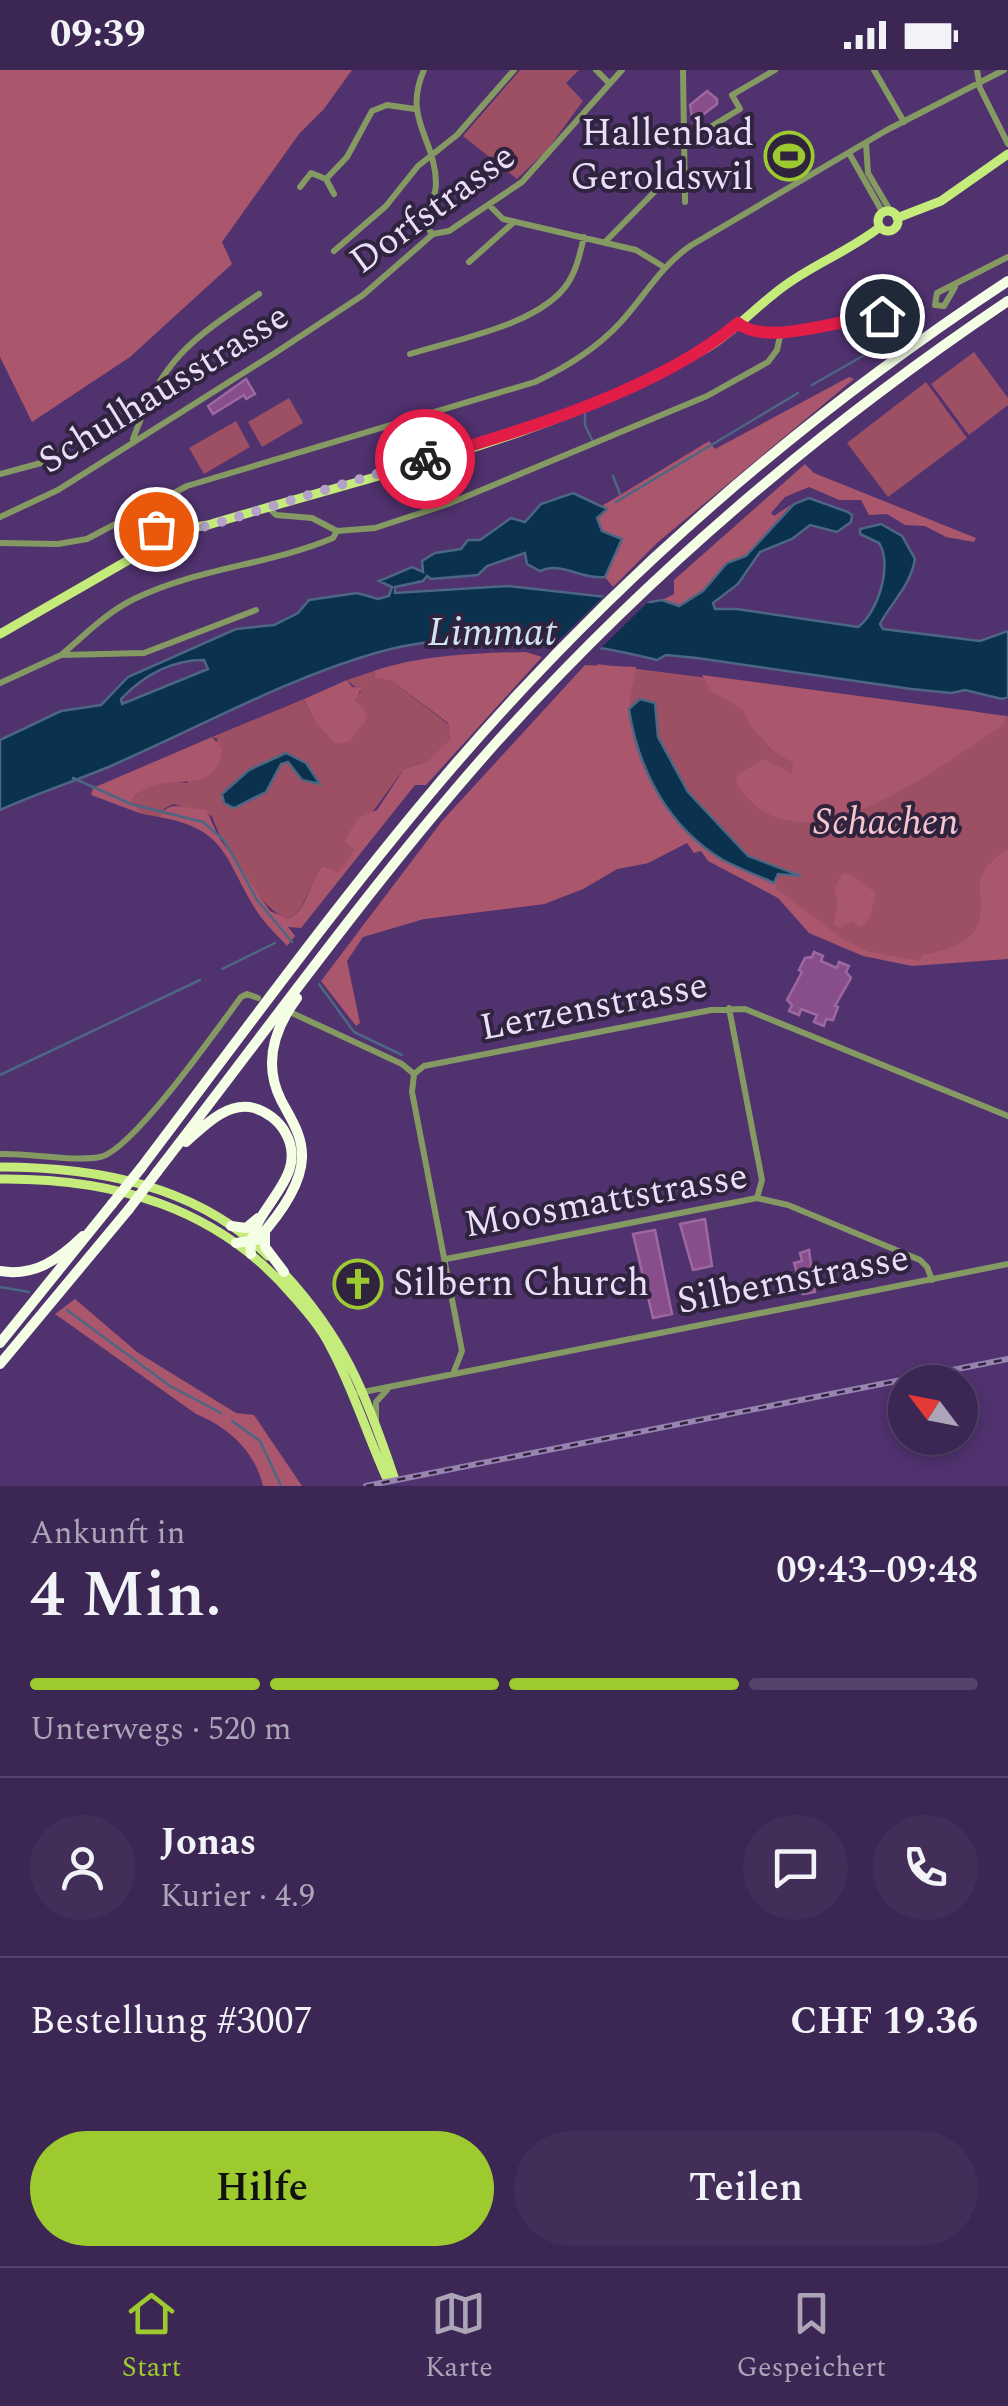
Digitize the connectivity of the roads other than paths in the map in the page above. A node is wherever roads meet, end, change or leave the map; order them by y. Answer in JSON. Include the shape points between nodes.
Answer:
{"nodes":[{"id":1,"x":424,"y":70,"type":"edge"},
{"id":2,"x":514,"y":70,"type":"edge"},
{"id":3,"x":596,"y":70,"type":"edge"},
{"id":4,"x":622,"y":70,"type":"edge"},
{"id":5,"x":683,"y":70,"type":"edge"},
{"id":6,"x":775,"y":70,"type":"edge"},
{"id":7,"x":874,"y":70,"type":"edge"},
{"id":8,"x":977,"y":70,"type":"edge"},
{"id":9,"x":1004,"y":70,"type":"edge"},
{"id":10,"x":761,"y":74,"type":"edge"},
{"id":11,"x":609,"y":82,"type":"junction"},
{"id":12,"x":978,"y":82,"type":"junction"},
{"id":13,"x":415,"y":109,"type":"junction"},
{"id":14,"x":904,"y":122,"type":"junction"},
{"id":15,"x":684,"y":143,"type":"junction"},
{"id":16,"x":866,"y":143,"type":"junction"},
{"id":17,"x":1008,"y":144,"type":"edge"},
{"id":18,"x":850,"y":152,"type":"junction"},
{"id":19,"x":1008,"y":154,"type":"edge"},
{"id":20,"x":431,"y":158,"type":"junction"},
{"id":21,"x":679,"y":167,"type":"dead end"},
{"id":22,"x":326,"y":179,"type":"junction"},
{"id":23,"x":300,"y":187,"type":"dead end"},
{"id":24,"x":334,"y":194,"type":"dead end"},
{"id":25,"x":685,"y":202,"type":"dead end"},
{"id":26,"x":489,"y":205,"type":"junction"},
{"id":27,"x":890,"y":214,"type":"junction"},
{"id":28,"x":514,"y":222,"type":"junction"},
{"id":29,"x":880,"y":227,"type":"junction"},
{"id":30,"x":432,"y":234,"type":"junction"},
{"id":31,"x":584,"y":237,"type":"junction"},
{"id":32,"x":605,"y":242,"type":"junction"},
{"id":33,"x":334,"y":251,"type":"dead end"},
{"id":34,"x":1008,"y":257,"type":"edge"},
{"id":35,"x":469,"y":262,"type":"dead end"},
{"id":36,"x":664,"y":267,"type":"junction"},
{"id":37,"x":1008,"y":282,"type":"edge"},
{"id":38,"x":955,"y":286,"type":"dead end"},
{"id":39,"x":258,"y":294,"type":"dead end"},
{"id":40,"x":354,"y":302,"type":"joint"},
{"id":41,"x":1008,"y":302,"type":"edge"},
{"id":42,"x":911,"y":321,"type":"dead end"},
{"id":43,"x":738,"y":323,"type":"junction"},
{"id":44,"x":781,"y":332,"type":"junction"},
{"id":45,"x":410,"y":354,"type":"dead end"},
{"id":46,"x":143,"y":408,"type":"junction"},
{"id":47,"x":132,"y":440,"type":"junction"},
{"id":48,"x":0,"y":474,"type":"edge"},
{"id":49,"x":156,"y":505,"type":"junction"},
{"id":50,"x":268,"y":507,"type":"junction"},
{"id":51,"x":0,"y":517,"type":"edge"},
{"id":52,"x":162,"y":522,"type":"junction"},
{"id":53,"x":175,"y":530,"type":"junction"},
{"id":54,"x":337,"y":531,"type":"junction"},
{"id":55,"x":158,"y":538,"type":"junction"},
{"id":56,"x":0,"y":544,"type":"edge"},
{"id":57,"x":256,"y":610,"type":"dead end"},
{"id":58,"x":0,"y":634,"type":"edge"},
{"id":59,"x":61,"y":656,"type":"junction"},
{"id":60,"x":0,"y":682,"type":"edge"},
{"id":61,"x":354,"y":915,"type":"junction"},
{"id":62,"x":258,"y":998,"type":"dead end"},
{"id":63,"x":729,"y":1008,"type":"junction"},
{"id":64,"x":292,"y":1014,"type":"dead end"},
{"id":65,"x":414,"y":1074,"type":"junction"},
{"id":66,"x":1008,"y":1116,"type":"edge"},
{"id":67,"x":0,"y":1154,"type":"edge"},
{"id":68,"x":168,"y":1158,"type":"junction"},
{"id":69,"x":0,"y":1167,"type":"edge"},
{"id":70,"x":0,"y":1179,"type":"edge"},
{"id":71,"x":275,"y":1198,"type":"junction"},
{"id":72,"x":757,"y":1198,"type":"junction"},
{"id":73,"x":112,"y":1205,"type":"junction"},
{"id":74,"x":231,"y":1226,"type":"junction"},
{"id":75,"x":265,"y":1231,"type":"junction"},
{"id":76,"x":236,"y":1243,"type":"joint"},
{"id":77,"x":251,"y":1245,"type":"junction"},
{"id":78,"x":446,"y":1258,"type":"junction"},
{"id":79,"x":1008,"y":1264,"type":"edge"},
{"id":80,"x":0,"y":1271,"type":"edge"},
{"id":81,"x":284,"y":1272,"type":"junction"},
{"id":82,"x":932,"y":1280,"type":"junction"},
{"id":83,"x":0,"y":1342,"type":"edge"},
{"id":84,"x":0,"y":1364,"type":"edge"},
{"id":85,"x":453,"y":1375,"type":"junction"},
{"id":86,"x":389,"y":1388,"type":"junction"},
{"id":87,"x":358,"y":1393,"type":"junction"},
{"id":88,"x":376,"y":1424,"type":"junction"}],
"edges":[{"from":1,"to":13,"type":"street"},
{"from":2,"to":20,"type":"street"},
{"from":3,"to":11,"type":"street"},
{"from":4,"to":11,"type":"street","name":"Dorfstrasse"},
{"from":5,"to":15,"type":"street"},
{"from":6,"to":10,"type":"street"},
{"from":7,"to":14,"type":"street"},
{"from":8,"to":12,"type":"street"},
{"from":9,"to":12,"type":"street"},
{"from":10,"to":15,"type":"street","via":[[732,94],[740,109]]},
{"from":11,"to":26,"type":"street","name":"Dorfstrasse","via":[[546,160]]},
{"from":12,"to":14,"type":"street"},
{"from":12,"to":17,"type":"street"},
{"from":13,"to":20,"type":"street"},
{"from":13,"to":22,"type":"street","via":[[387,105],[372,111],[354,148]]},
{"from":14,"to":16,"type":"street"},
{"from":15,"to":25,"type":"street"},
{"from":16,"to":18,"type":"street"},
{"from":16,"to":27,"type":"street","via":[[868,173]]},
{"from":18,"to":27,"type":"street"},
{"from":18,"to":36,"type":"street"},
{"from":19,"to":27,"type":"main road","via":[[940,202]]},
{"from":20,"to":30,"type":"street","via":[[435,194],[424,221]]},
{"from":20,"to":33,"type":"street"},
{"from":21,"to":32,"type":"street"},
{"from":22,"to":23,"type":"street","via":[[310,174]]},
{"from":22,"to":24,"type":"street"},
{"from":26,"to":28,"type":"street"},
{"from":26,"to":30,"type":"street","name":"Dorfstrasse","via":[[449,231]]},
{"from":27,"to":29,"type":"main road"},
{"from":27,"to":29,"type":"main road","via":[[891,230]]},
{"from":28,"to":31,"type":"street"},
{"from":28,"to":35,"type":"street"},
{"from":29,"to":43,"type":"main road","via":[[791,281]]},
{"from":30,"to":40,"type":"street","name":"Dorfstrasse"},
{"from":31,"to":32,"type":"street"},
{"from":31,"to":45,"type":"street","via":[[570,281],[546,305]]},
{"from":32,"to":36,"type":"street"},
{"from":34,"to":38,"type":"street"},
{"from":36,"to":49,"type":"street","via":[[619,324],[580,358],[535,382],[187,486]]},
{"from":37,"to":73,"type":"highway","bridge":true,"via":[[779,450],[644,568],[538,673],[372,865]]},
{"from":39,"to":46,"type":"street","via":[[191,341]]},
{"from":40,"to":47,"type":"street","name":"Schulhausstrasse"},
{"from":41,"to":61,"type":"highway","via":[[814,442],[666,570],[472,770]]},
{"from":42,"to":44,"type":"street","via":[[874,316]]},
{"from":43,"to":44,"type":"street"},
{"from":43,"to":50,"type":"main road","via":[[689,357],[562,414]]},
{"from":44,"to":54,"type":"street","via":[[773,356],[751,373],[600,443],[448,504],[375,528]]},
{"from":46,"to":47,"type":"street"},
{"from":46,"to":48,"type":"street","via":[[122,411],[41,463]]},
{"from":47,"to":51,"type":"street","name":"Schulhausstrasse","via":[[58,490]]},
{"from":49,"to":52,"type":"street"},
{"from":49,"to":56,"type":"street","via":[[87,539]]},
{"from":50,"to":53,"type":"main road"},
{"from":50,"to":54,"type":"street"},
{"from":52,"to":53,"type":"main road"},
{"from":52,"to":55,"type":"main road"},
{"from":53,"to":55,"type":"main road","via":[[170,541]]},
{"from":54,"to":59,"type":"street","via":[[316,545],[135,598]]},
{"from":55,"to":58,"type":"main road"},
{"from":57,"to":59,"type":"street","via":[[144,654]]},
{"from":59,"to":60,"type":"street"},
{"from":61,"to":68,"type":"highway"},
{"from":61,"to":75,"type":"highway","via":[[274,1040],[273,1078],[298,1135],[302,1163]]},
{"from":62,"to":67,"type":"street","via":[[240,997],[114,1152],[89,1158]]},
{"from":63,"to":65,"type":"street","name":"Lerzenstrasse","via":[[424,1066]]},
{"from":63,"to":66,"type":"street","name":"Lerzenstrasse","via":[[762,1014]]},
{"from":63,"to":72,"type":"street","via":[[762,1180]]},
{"from":64,"to":65,"type":"street"},
{"from":65,"to":78,"type":"street","via":[[412,1092]]},
{"from":68,"to":71,"type":"highway","via":[[221,1114],[258,1110],[278,1122],[290,1144],[288,1176]]},
{"from":68,"to":84,"type":"highway","bridge":true},
{"from":69,"to":74,"type":"main road","via":[[133,1180]]},
{"from":70,"to":76,"type":"main road","via":[[142,1194]]},
{"from":71,"to":74,"type":"highway","via":[[251,1226]]},
{"from":71,"to":77,"type":"highway"},
{"from":72,"to":78,"type":"street","name":"Moosmattstrasse"},
{"from":72,"to":82,"type":"street","name":"Moosmattstrasse","via":[[920,1260]]},
{"from":73,"to":80,"type":"highway","via":[[49,1264]]},
{"from":73,"to":83,"type":"highway"},
{"from":74,"to":77,"type":"main road"},
{"from":75,"to":77,"type":"highway"},
{"from":75,"to":81,"type":"highway","via":[[266,1247]]},
{"from":76,"to":77,"type":"highway"},
{"from":77,"to":81,"type":"main road"},
{"from":77,"to":87,"type":"main road","via":[[317,1325]]},
{"from":78,"to":85,"type":"street","via":[[463,1357]]},
{"from":79,"to":82,"type":"street","name":"Silbernstrasse"},
{"from":81,"to":87,"type":"main road","via":[[326,1320]]},
{"from":82,"to":85,"type":"street","name":"Silbernstrasse"},
{"from":85,"to":86,"type":"street","name":"Silbernstrasse"},
{"from":86,"to":87,"type":"street","name":"Silbernstrasse"},
{"from":86,"to":88,"type":"street","via":[[376,1402]]},
{"from":87,"to":88,"type":"main road"},
{"from":87,"to":88,"type":"main road","via":[[390,1478]]}]}
